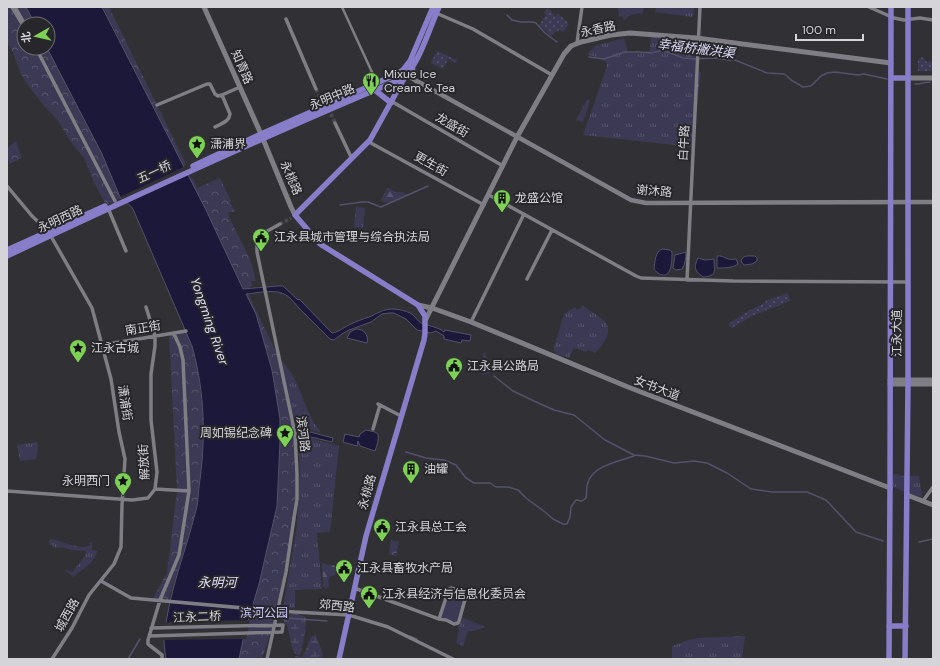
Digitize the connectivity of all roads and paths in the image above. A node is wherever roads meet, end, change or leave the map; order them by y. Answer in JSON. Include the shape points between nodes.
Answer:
{"nodes":[{"id":1,"x":12,"y":7,"type":"edge"},
{"id":2,"x":204,"y":7,"type":"edge"},
{"id":3,"x":342,"y":7,"type":"edge"},
{"id":4,"x":433,"y":7,"type":"edge"},
{"id":5,"x":439,"y":7,"type":"edge"},
{"id":6,"x":582,"y":7,"type":"edge"},
{"id":7,"x":700,"y":7,"type":"edge"},
{"id":8,"x":869,"y":7,"type":"edge"},
{"id":9,"x":891,"y":7,"type":"edge"},
{"id":10,"x":908,"y":7,"type":"edge"},
{"id":11,"x":436,"y":14,"type":"junction"},
{"id":12,"x":17,"y":16,"type":"edge"},
{"id":13,"x":891,"y":17,"type":"junction"},
{"id":14,"x":286,"y":19,"type":"dead end"},
{"id":15,"x":908,"y":20,"type":"junction"},
{"id":16,"x":933,"y":20,"type":"edge"},
{"id":17,"x":700,"y":38,"type":"junction"},
{"id":18,"x":577,"y":43,"type":"junction"},
{"id":19,"x":40,"y":56,"type":"edge"},
{"id":20,"x":410,"y":62,"type":"junction"},
{"id":21,"x":891,"y":63,"type":"junction"},
{"id":22,"x":406,"y":75,"type":"junction"},
{"id":23,"x":552,"y":76,"type":"junction"},
{"id":24,"x":891,"y":78,"type":"junction"},
{"id":25,"x":908,"y":78,"type":"junction"},
{"id":26,"x":933,"y":78,"type":"edge"},
{"id":27,"x":393,"y":80,"type":"junction"},
{"id":28,"x":416,"y":81,"type":"junction"},
{"id":29,"x":377,"y":84,"type":"junction"},
{"id":30,"x":240,"y":88,"type":"junction"},
{"id":31,"x":316,"y":89,"type":"tunnel mouth"},
{"id":32,"x":398,"y":89,"type":"junction"},
{"id":33,"x":375,"y":90,"type":"junction"},
{"id":34,"x":222,"y":95,"type":"junction"},
{"id":35,"x":320,"y":98,"type":"tunnel mouth"},
{"id":36,"x":391,"y":102,"type":"junction"},
{"id":37,"x":157,"y":105,"type":"dead end"},
{"id":38,"x":328,"y":110,"type":"junction"},
{"id":39,"x":335,"y":123,"type":"tunnel mouth"},
{"id":40,"x":215,"y":127,"type":"dead end"},
{"id":41,"x":262,"y":136,"type":"junction"},
{"id":42,"x":517,"y":137,"type":"junction"},
{"id":43,"x":369,"y":142,"type":"junction"},
{"id":44,"x":352,"y":159,"type":"junction"},
{"id":45,"x":503,"y":166,"type":"junction"},
{"id":46,"x":195,"y":167,"type":"joint"},
{"id":47,"x":7,"y":186,"type":"edge"},
{"id":48,"x":489,"y":195,"type":"junction"},
{"id":49,"x":122,"y":200,"type":"junction"},
{"id":50,"x":116,"y":201,"type":"junction"},
{"id":51,"x":890,"y":202,"type":"junction"},
{"id":52,"x":908,"y":202,"type":"junction"},
{"id":53,"x":933,"y":202,"type":"edge"},
{"id":54,"x":691,"y":203,"type":"junction"},
{"id":55,"x":484,"y":205,"type":"junction"},
{"id":56,"x":108,"y":208,"type":"junction"},
{"id":57,"x":524,"y":214,"type":"junction"},
{"id":58,"x":293,"y":216,"type":"junction"},
{"id":59,"x":280,"y":224,"type":"tunnel mouth"},
{"id":60,"x":552,"y":230,"type":"junction"},
{"id":61,"x":49,"y":233,"type":"junction"},
{"id":62,"x":7,"y":250,"type":"edge"},
{"id":63,"x":126,"y":251,"type":"dead end"},
{"id":64,"x":7,"y":256,"type":"edge"},
{"id":65,"x":527,"y":279,"type":"dead end"},
{"id":66,"x":687,"y":280,"type":"junction"},
{"id":67,"x":908,"y":282,"type":"junction"},
{"id":68,"x":890,"y":283,"type":"junction"},
{"id":69,"x":418,"y":305,"type":"junction"},
{"id":70,"x":146,"y":307,"type":"dead end"},
{"id":71,"x":432,"y":308,"type":"junction"},
{"id":72,"x":425,"y":321,"type":"junction"},
{"id":73,"x":472,"y":322,"type":"junction"},
{"id":74,"x":186,"y":331,"type":"dead end"},
{"id":75,"x":174,"y":334,"type":"junction"},
{"id":76,"x":155,"y":336,"type":"junction"},
{"id":77,"x":102,"y":345,"type":"junction"},
{"id":78,"x":933,"y":380,"type":"edge"},
{"id":79,"x":890,"y":382,"type":"junction"},
{"id":80,"x":908,"y":382,"type":"junction"},
{"id":81,"x":933,"y":384,"type":"edge"},
{"id":82,"x":401,"y":416,"type":"junction"},
{"id":83,"x":373,"y":429,"type":"dead end"},
{"id":84,"x":933,"y":487,"type":"edge"},
{"id":85,"x":890,"y":488,"type":"junction"},
{"id":86,"x":155,"y":489,"type":"junction"},
{"id":87,"x":7,"y":491,"type":"edge"},
{"id":88,"x":189,"y":492,"type":"junction"},
{"id":89,"x":907,"y":495,"type":"junction"},
{"id":90,"x":123,"y":499,"type":"junction"},
{"id":91,"x":923,"y":501,"type":"junction"},
{"id":92,"x":933,"y":505,"type":"edge"},
{"id":93,"x":101,"y":581,"type":"junction"},
{"id":94,"x":354,"y":588,"type":"junction"},
{"id":95,"x":160,"y":600,"type":"junction"},
{"id":96,"x":277,"y":611,"type":"junction"},
{"id":97,"x":349,"y":615,"type":"junction"},
{"id":98,"x":439,"y":619,"type":"junction"},
{"id":99,"x":274,"y":625,"type":"junction"},
{"id":100,"x":889,"y":626,"type":"junction"},
{"id":101,"x":906,"y":626,"type":"junction"},
{"id":102,"x":151,"y":628,"type":"junction"},
{"id":103,"x":273,"y":632,"type":"junction"},
{"id":104,"x":149,"y":636,"type":"junction"},
{"id":105,"x":52,"y":659,"type":"edge"},
{"id":106,"x":162,"y":659,"type":"edge"},
{"id":107,"x":267,"y":659,"type":"edge"},
{"id":108,"x":339,"y":659,"type":"edge"},
{"id":109,"x":453,"y":659,"type":"edge"},
{"id":110,"x":889,"y":659,"type":"edge"},
{"id":111,"x":905,"y":659,"type":"edge"}],
"edges":[{"from":1,"to":12,"type":"street"},
{"from":2,"to":30,"type":"main road","name":"知青路"},
{"from":3,"to":29,"type":"street"},
{"from":4,"to":20,"type":"main road","name":"永明中路"},
{"from":5,"to":11,"type":"main road","name":"永明中路"},
{"from":6,"to":18,"type":"street"},
{"from":7,"to":17,"type":"street","name":"白牛路"},
{"from":8,"to":13,"type":"street"},
{"from":9,"to":13,"type":"main road","name":"江永大道"},
{"from":10,"to":15,"type":"main road","name":"江永大道"},
{"from":11,"to":20,"type":"main road","name":"永明中路"},
{"from":11,"to":23,"type":"street","via":[[473,29]]},
{"from":13,"to":15,"type":"street"},
{"from":13,"to":21,"type":"main road","name":"江永大道"},
{"from":14,"to":31,"type":"street"},
{"from":15,"to":16,"type":"street"},
{"from":15,"to":25,"type":"main road","name":"江永大道"},
{"from":17,"to":18,"type":"main road","name":"永香路","via":[[630,33]]},
{"from":17,"to":21,"type":"main road","name":"永香路"},
{"from":17,"to":54,"type":"street","name":"白牛路"},
{"from":18,"to":23,"type":"main road","name":"永香路","via":[[564,54]]},
{"from":19,"to":50,"type":"street"},
{"from":20,"to":22,"type":"main road","name":"永明中路"},
{"from":20,"to":27,"type":"main road"},
{"from":20,"to":28,"type":"street"},
{"from":21,"to":24,"type":"main road","name":"江永大道"},
{"from":22,"to":27,"type":"main road","name":"永明中路"},
{"from":22,"to":28,"type":"street","name":"谢沐路"},
{"from":22,"to":32,"type":"main road"},
{"from":23,"to":42,"type":"main road","name":"永香路"},
{"from":24,"to":25,"type":"main road"},
{"from":24,"to":51,"type":"main road","name":"江永大道"},
{"from":25,"to":26,"type":"main road"},
{"from":25,"to":52,"type":"main road","name":"江永大道"},
{"from":27,"to":29,"type":"main road","name":"永明中路"},
{"from":27,"to":32,"type":"main road"},
{"from":27,"to":33,"type":"main road","name":"永明中路"},
{"from":28,"to":32,"type":"street","via":[[407,81]]},
{"from":28,"to":42,"type":"street","name":"谢沐路"},
{"from":29,"to":38,"type":"main road","name":"永明中路"},
{"from":30,"to":34,"type":"street"},
{"from":30,"to":41,"type":"main road","name":"知青路"},
{"from":32,"to":36,"type":"main road"},
{"from":33,"to":36,"type":"main road"},
{"from":33,"to":38,"type":"main road","name":"永明中路"},
{"from":34,"to":37,"type":"street","via":[[215,94],[212,86],[207,84]]},
{"from":34,"to":40,"type":"street","via":[[230,116],[226,122]]},
{"from":35,"to":38,"type":"street"},
{"from":36,"to":43,"type":"main road"},
{"from":36,"to":45,"type":"street","name":"龙盛街"},
{"from":38,"to":41,"type":"main road","name":"永明中路"},
{"from":39,"to":44,"type":"street"},
{"from":41,"to":46,"type":"main road","name":"永明中路"},
{"from":41,"to":58,"type":"main road","name":"永桃路"},
{"from":42,"to":45,"type":"main road","name":"永香路"},
{"from":42,"to":54,"type":"street","name":"谢沐路","via":[[631,200],[646,203]]},
{"from":43,"to":44,"type":"main road"},
{"from":43,"to":55,"type":"street","name":"更生街"},
{"from":44,"to":58,"type":"main road"},
{"from":45,"to":48,"type":"main road","name":"永香路"},
{"from":46,"to":49,"type":"main road","name":"五一桥"},
{"from":47,"to":61,"type":"street","name":"潇浦街"},
{"from":48,"to":55,"type":"main road","name":"永香路"},
{"from":48,"to":57,"type":"street"},
{"from":49,"to":50,"type":"main road","name":"永明西路"},
{"from":49,"to":56,"type":"main road","name":"永明西路"},
{"from":50,"to":61,"type":"main road","name":"永明西路"},
{"from":51,"to":52,"type":"street","name":"谢沐路"},
{"from":51,"to":54,"type":"street","name":"谢沐路"},
{"from":51,"to":68,"type":"main road","name":"江永大道"},
{"from":52,"to":53,"type":"street","name":"谢沐路"},
{"from":52,"to":67,"type":"main road","name":"江永大道"},
{"from":54,"to":66,"type":"street","name":"白牛路"},
{"from":55,"to":71,"type":"main road","name":"永香路"},
{"from":56,"to":61,"type":"main road","name":"永明西路"},
{"from":56,"to":63,"type":"street"},
{"from":57,"to":60,"type":"street"},
{"from":57,"to":73,"type":"street"},
{"from":58,"to":69,"type":"main road","name":"永桃路","via":[[320,244]]},
{"from":59,"to":96,"type":"street","name":"滨河路","via":[[260,235],[257,241],[257,252],[296,443],[297,499],[286,572]]},
{"from":60,"to":65,"type":"street"},
{"from":60,"to":66,"type":"street","via":[[641,278]]},
{"from":61,"to":62,"type":"main road","name":"永明西路"},
{"from":61,"to":64,"type":"main road","name":"永明西路"},
{"from":61,"to":77,"type":"street","name":"潇浦街","via":[[92,308]]},
{"from":66,"to":68,"type":"street"},
{"from":67,"to":68,"type":"street"},
{"from":67,"to":80,"type":"main road","name":"江永大道"},
{"from":68,"to":79,"type":"main road","name":"江永大道"},
{"from":69,"to":71,"type":"main road","name":"女书大道"},
{"from":69,"to":72,"type":"main road","name":"永桃路","via":[[425,316]]},
{"from":70,"to":76,"type":"street","name":"解放街"},
{"from":71,"to":72,"type":"main road","name":"永香路"},
{"from":71,"to":73,"type":"main road","name":"女书大道"},
{"from":72,"to":82,"type":"main road","name":"永桃路","via":[[425,333]]},
{"from":73,"to":85,"type":"main road","name":"女书大道","via":[[628,387]]},
{"from":74,"to":75,"type":"street","name":"南正街"},
{"from":75,"to":76,"type":"street","name":"南正街"},
{"from":75,"to":88,"type":"street","via":[[183,360]]},
{"from":76,"to":77,"type":"street","name":"南正街"},
{"from":76,"to":86,"type":"street","name":"解放街","via":[[151,420],[157,472]]},
{"from":77,"to":90,"type":"street","name":"潇浦街","via":[[111,379],[125,459]]},
{"from":78,"to":80,"type":"main road"},
{"from":79,"to":80,"type":"main road"},
{"from":79,"to":85,"type":"main road","name":"江永大道"},
{"from":80,"to":81,"type":"main road"},
{"from":80,"to":89,"type":"main road","name":"江永大道"},
{"from":82,"to":83,"type":"street","via":[[379,405]]},
{"from":82,"to":94,"type":"main road","name":"永桃路","via":[[366,536]]},
{"from":84,"to":91,"type":"street"},
{"from":85,"to":100,"type":"main road","name":"江永大道"},
{"from":86,"to":88,"type":"street"},
{"from":86,"to":90,"type":"street","name":"解放街","via":[[148,498]]},
{"from":87,"to":90,"type":"street","name":"解放街"},
{"from":88,"to":95,"type":"street","via":[[178,555]]},
{"from":89,"to":91,"type":"main road"},
{"from":89,"to":101,"type":"main road","name":"江永大道"},
{"from":90,"to":93,"type":"street","name":"潇浦街","via":[[121,547],[114,564]]},
{"from":91,"to":92,"type":"main road"},
{"from":93,"to":95,"type":"street","name":"郊西路","via":[[131,598]]},
{"from":93,"to":105,"type":"street","name":"城西路","via":[[89,595]]},
{"from":94,"to":97,"type":"main road","name":"永桃路"},
{"from":94,"to":98,"type":"street"},
{"from":95,"to":96,"type":"street","name":"郊西路"},
{"from":95,"to":102,"type":"street"},
{"from":96,"to":97,"type":"street","name":"郊西路"},
{"from":96,"to":99,"type":"street","name":"滨河路"},
{"from":97,"to":108,"type":"main road","name":"永桃路"},
{"from":97,"to":109,"type":"street","name":"郊西路","via":[[388,627]]},
{"from":98,"to":98,"type":"street","via":[[454,624],[458,622],[466,596],[449,589]]},
{"from":99,"to":102,"type":"street","name":"江永二桥"},
{"from":99,"to":103,"type":"street","name":"滨河路"},
{"from":99,"to":103,"type":"street","via":[[283,624],[282,632]]},
{"from":100,"to":101,"type":"main road"},
{"from":100,"to":110,"type":"main road","name":"江永大道"},
{"from":101,"to":111,"type":"main road","name":"江永大道"},
{"from":102,"to":104,"type":"street"},
{"from":103,"to":104,"type":"street","name":"江永二桥"},
{"from":103,"to":107,"type":"street","name":"滨河路"},
{"from":104,"to":106,"type":"street","via":[[148,644],[162,654]]}]}
